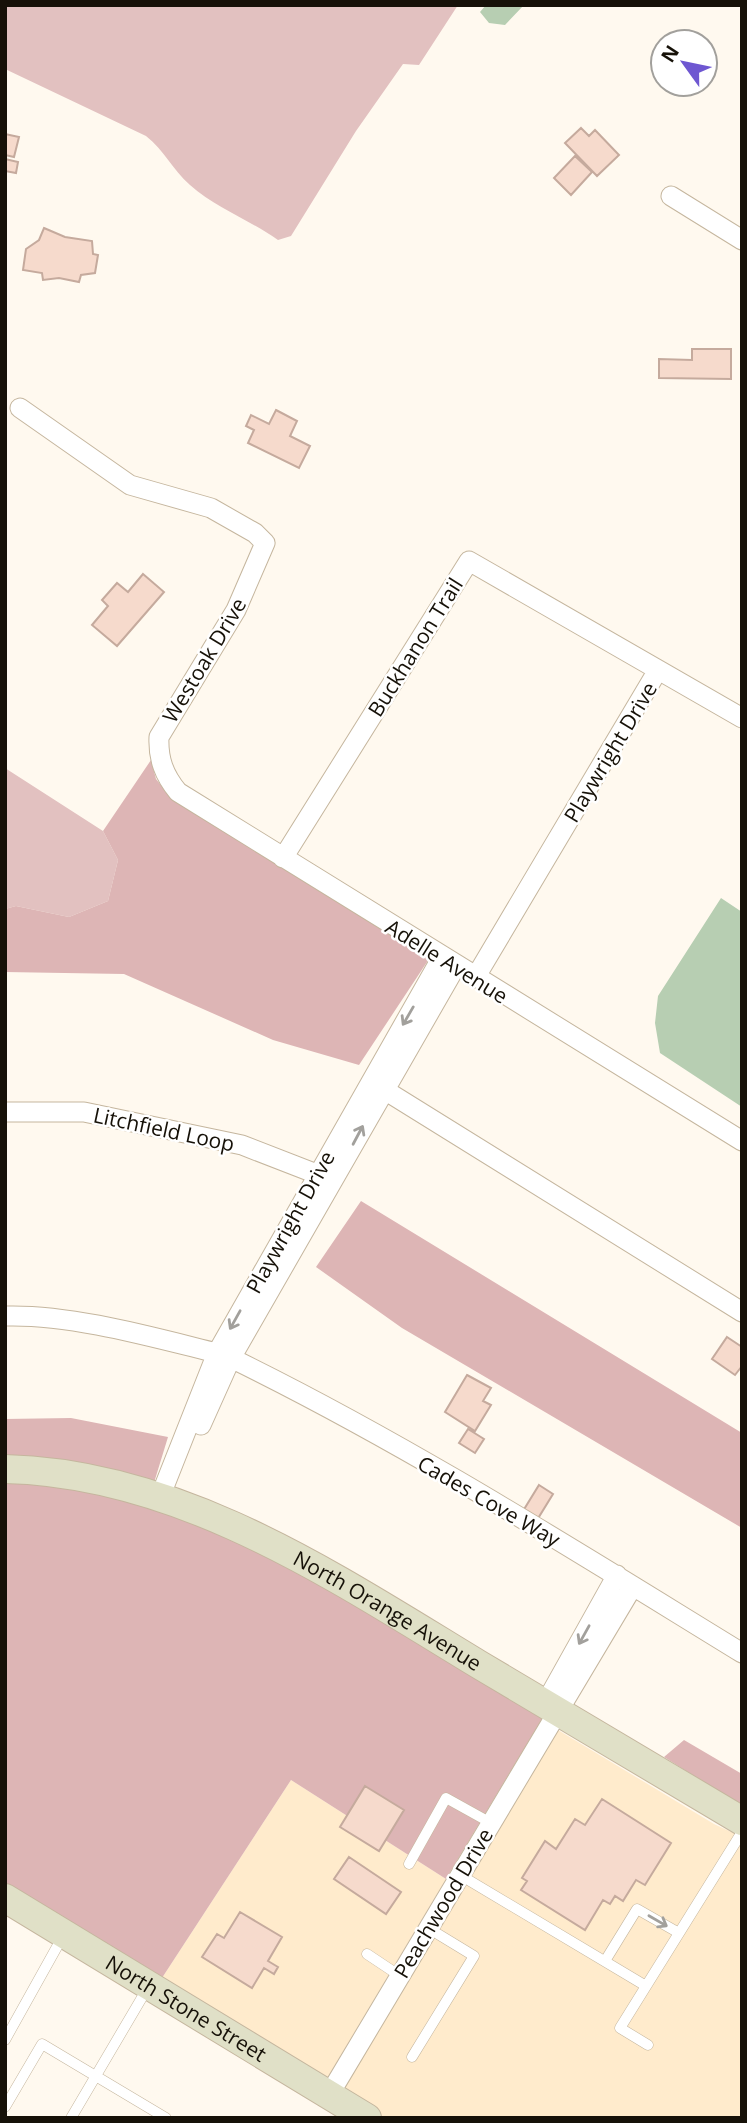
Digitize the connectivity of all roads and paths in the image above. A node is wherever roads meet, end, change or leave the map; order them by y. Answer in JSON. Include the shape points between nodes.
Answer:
{"nodes":[{"id":1,"x":671,"y":196,"type":"dead end"},
{"id":2,"x":742,"y":240,"type":"edge"},
{"id":3,"x":20,"y":408,"type":"dead end"},
{"id":4,"x":658,"y":670,"type":"junction"},
{"id":5,"x":742,"y":718,"type":"edge"},
{"id":6,"x":163,"y":769,"type":"joint"},
{"id":7,"x":283,"y":858,"type":"junction"},
{"id":8,"x":449,"y":961,"type":"junction"},
{"id":9,"x":475,"y":978,"type":"junction"},
{"id":10,"x":383,"y":1089,"type":"junction"},
{"id":11,"x":5,"y":1112,"type":"edge"},
{"id":12,"x":742,"y":1141,"type":"edge"},
{"id":13,"x":325,"y":1177,"type":"junction"},
{"id":14,"x":742,"y":1312,"type":"edge"},
{"id":15,"x":5,"y":1316,"type":"edge"},
{"id":16,"x":224,"y":1355,"type":"junction"},
{"id":17,"x":5,"y":1469,"type":"edge"},
{"id":18,"x":164,"y":1498,"type":"junction"},
{"id":19,"x":625,"y":1581,"type":"junction"},
{"id":20,"x":742,"y":1653,"type":"edge"},
{"id":21,"x":551,"y":1708,"type":"junction"},
{"id":22,"x":742,"y":1821,"type":"edge"},
{"id":23,"x":491,"y":1823,"type":"junction"},
{"id":24,"x":742,"y":1832,"type":"edge"},
{"id":25,"x":409,"y":1864,"type":"dead end"},
{"id":26,"x":460,"y":1875,"type":"junction"},
{"id":27,"x":5,"y":1898,"type":"edge"},
{"id":28,"x":428,"y":1928,"type":"junction"},
{"id":29,"x":679,"y":1933,"type":"junction"},
{"id":30,"x":65,"y":1934,"type":"junction"},
{"id":31,"x":367,"y":1954,"type":"dead end"},
{"id":32,"x":605,"y":1961,"type":"junction"},
{"id":33,"x":400,"y":1976,"type":"junction"},
{"id":34,"x":149,"y":1985,"type":"junction"},
{"id":35,"x":646,"y":1986,"type":"junction"},
{"id":36,"x":5,"y":2040,"type":"edge"},
{"id":37,"x":648,"y":2045,"type":"dead end"},
{"id":38,"x":412,"y":2057,"type":"dead end"},
{"id":39,"x":96,"y":2075,"type":"junction"},
{"id":40,"x":329,"y":2095,"type":"junction"},
{"id":41,"x":5,"y":2107,"type":"edge"},
{"id":42,"x":363,"y":2117,"type":"edge"},
{"id":43,"x":71,"y":2118,"type":"edge"},
{"id":44,"x":166,"y":2118,"type":"edge"}],
"edges":[{"from":1,"to":2,"type":"street"},
{"from":3,"to":6,"type":"street","name":"Westoak Drive","via":[[130,485],[211,508],[265,543],[236,610],[164,724],[158,752]]},
{"from":4,"to":5,"type":"street","name":"Buckhanon Trail"},
{"from":4,"to":7,"type":"street","name":"Buckhanon Trail","via":[[469,561]]},
{"from":4,"to":9,"type":"street","name":"Playwright Drive"},
{"from":6,"to":7,"type":"street","name":"Adelle Avenue","via":[[178,792]]},
{"from":7,"to":8,"type":"street","name":"Adelle Avenue"},
{"from":8,"to":9,"type":"street","name":"Adelle Avenue"},
{"from":8,"to":10,"type":"street","name":"Playwright Drive"},
{"from":8,"to":13,"type":"street","name":"Playwright Drive","one_way":true},
{"from":9,"to":12,"type":"street","name":"Adelle Avenue"},
{"from":13,"to":10,"type":"street","name":"Playwright Drive","one_way":true},
{"from":10,"to":14,"type":"street"},
{"from":11,"to":13,"type":"street","name":"Litchfield Loop","via":[[84,1112],[242,1145]]},
{"from":13,"to":16,"type":"street","name":"Playwright Drive"},
{"from":15,"to":16,"type":"street","via":[[131,1332]]},
{"from":16,"to":18,"type":"street","name":"Playwright Drive"},
{"from":16,"to":19,"type":"street","name":"Cades Cove Way","via":[[313,1398]]},
{"from":17,"to":18,"type":"street","name":"North Orange Avenue","via":[[107,1482]]},
{"from":18,"to":21,"type":"street","name":"North Orange Avenue","via":[[288,1550]]},
{"from":19,"to":20,"type":"street","name":"Cades Cove Way"},
{"from":19,"to":21,"type":"street","name":"Peachwood Drive"},
{"from":21,"to":22,"type":"street","name":"North Orange Avenue"},
{"from":21,"to":23,"type":"street","name":"Peachwood Drive"},
{"from":23,"to":25,"type":"lane","via":[[446,1798]]},
{"from":23,"to":26,"type":"street","name":"Peachwood Drive"},
{"from":24,"to":29,"type":"lane"},
{"from":26,"to":28,"type":"street","name":"Peachwood Drive"},
{"from":26,"to":32,"type":"lane"},
{"from":27,"to":30,"type":"street","name":"North Stone Street"},
{"from":28,"to":33,"type":"street","name":"Peachwood Drive"},
{"from":28,"to":38,"type":"lane","via":[[474,1956]]},
{"from":32,"to":29,"type":"lane","one_way":true,"via":[[638,1909]]},
{"from":29,"to":35,"type":"lane"},
{"from":30,"to":34,"type":"street","name":"North Stone Street"},
{"from":30,"to":36,"type":"lane"},
{"from":31,"to":33,"type":"lane"},
{"from":32,"to":35,"type":"lane"},
{"from":33,"to":40,"type":"street","name":"Peachwood Drive"},
{"from":34,"to":39,"type":"lane"},
{"from":34,"to":40,"type":"street","name":"North Stone Street"},
{"from":35,"to":37,"type":"lane","via":[[620,2028]]},
{"from":39,"to":41,"type":"lane","via":[[42,2044]]},
{"from":39,"to":43,"type":"lane"},
{"from":39,"to":44,"type":"lane"},
{"from":40,"to":42,"type":"street","name":"North Stone Street"}]}
